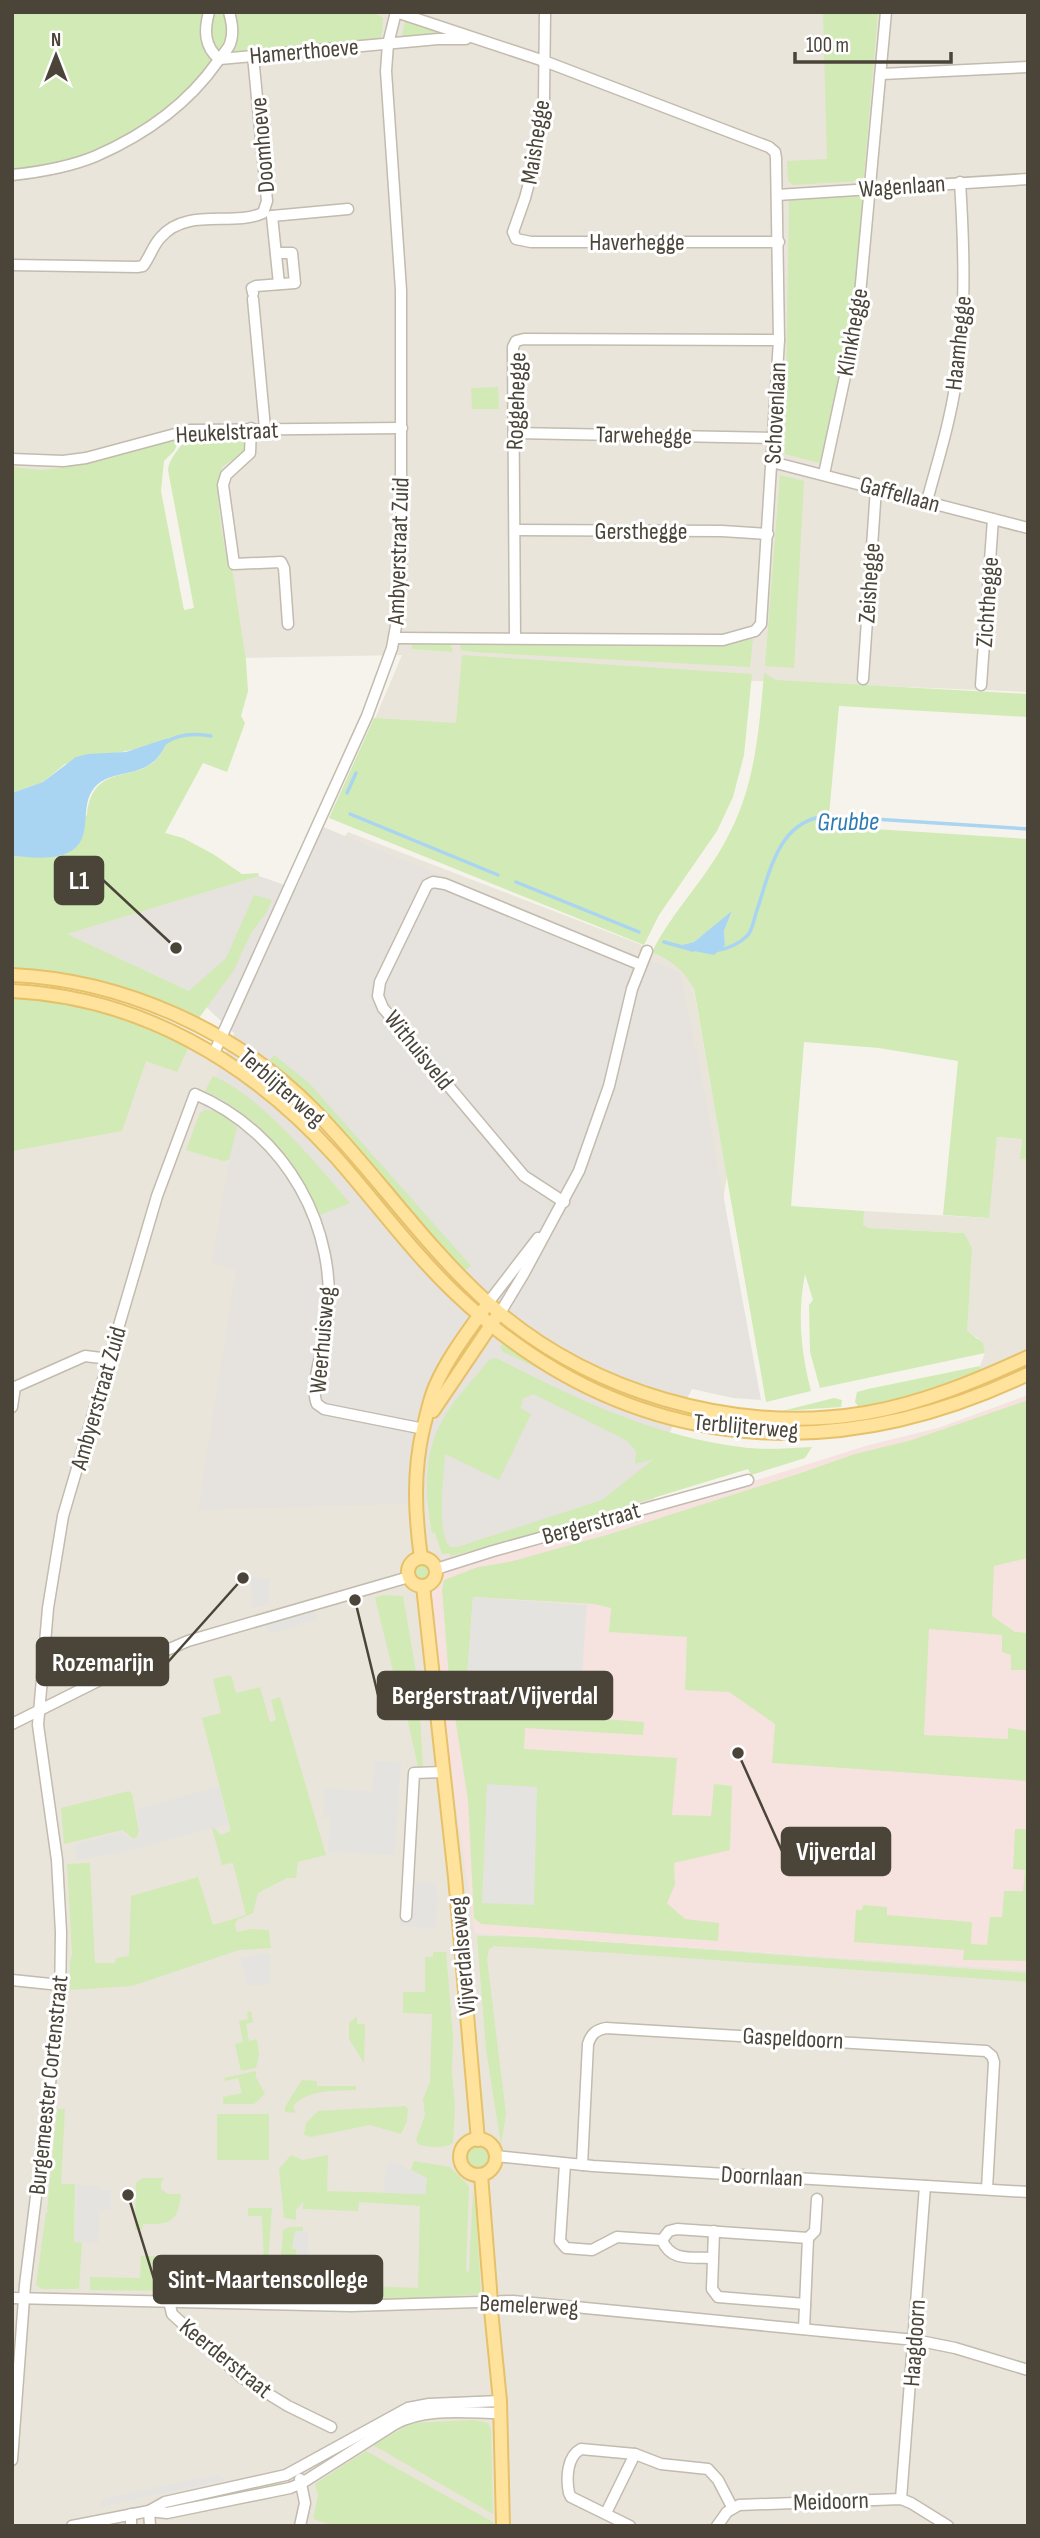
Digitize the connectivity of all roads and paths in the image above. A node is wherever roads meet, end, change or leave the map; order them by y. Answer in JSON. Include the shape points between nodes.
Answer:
{"nodes":[{"id":1,"x":209,"y":12,"type":"edge"},
{"id":2,"x":229,"y":12,"type":"edge"},
{"id":3,"x":396,"y":12,"type":"edge"},
{"id":4,"x":545,"y":12,"type":"edge"},
{"id":5,"x":886,"y":12,"type":"edge"},
{"id":6,"x":476,"y":39,"type":"junction"},
{"id":7,"x":388,"y":44,"type":"junction"},
{"id":8,"x":253,"y":56,"type":"junction"},
{"id":9,"x":219,"y":59,"type":"junction"},
{"id":10,"x":544,"y":61,"type":"junction"},
{"id":11,"x":1028,"y":68,"type":"edge"},
{"id":12,"x":882,"y":74,"type":"junction"},
{"id":13,"x":12,"y":175,"type":"edge"},
{"id":14,"x":1028,"y":179,"type":"edge"},
{"id":15,"x":960,"y":183,"type":"junction"},
{"id":16,"x":871,"y":187,"type":"junction"},
{"id":17,"x":777,"y":195,"type":"junction"},
{"id":18,"x":348,"y":209,"type":"dead end"},
{"id":19,"x":269,"y":212,"type":"junction"},
{"id":20,"x":517,"y":220,"type":"joint"},
{"id":21,"x":779,"y":242,"type":"junction"},
{"id":22,"x":276,"y":253,"type":"junction"},
{"id":23,"x":12,"y":265,"type":"edge"},
{"id":24,"x":279,"y":284,"type":"junction"},
{"id":25,"x":779,"y":340,"type":"junction"},
{"id":26,"x":251,"y":428,"type":"junction"},
{"id":27,"x":265,"y":428,"type":"junction"},
{"id":28,"x":402,"y":428,"type":"junction"},
{"id":29,"x":514,"y":433,"type":"junction"},
{"id":30,"x":774,"y":438,"type":"junction"},
{"id":31,"x":12,"y":459,"type":"edge"},
{"id":32,"x":772,"y":462,"type":"junction"},
{"id":33,"x":824,"y":474,"type":"junction"},
{"id":34,"x":876,"y":488,"type":"junction"},
{"id":35,"x":927,"y":501,"type":"junction"},
{"id":36,"x":993,"y":519,"type":"junction"},
{"id":37,"x":1028,"y":528,"type":"edge"},
{"id":38,"x":515,"y":530,"type":"junction"},
{"id":39,"x":768,"y":534,"type":"junction"},
{"id":40,"x":288,"y":624,"type":"dead end"},
{"id":41,"x":395,"y":638,"type":"junction"},
{"id":42,"x":514,"y":638,"type":"junction"},
{"id":43,"x":863,"y":679,"type":"dead end"},
{"id":44,"x":981,"y":685,"type":"dead end"},
{"id":45,"x":647,"y":951,"type":"dead end"},
{"id":46,"x":641,"y":965,"type":"junction"},
{"id":47,"x":12,"y":975,"type":"edge"},
{"id":48,"x":12,"y":991,"type":"edge"},
{"id":49,"x":221,"y":1038,"type":"junction"},
{"id":50,"x":215,"y":1053,"type":"junction"},
{"id":51,"x":195,"y":1094,"type":"joint"},
{"id":52,"x":564,"y":1202,"type":"junction"},
{"id":53,"x":544,"y":1233,"type":"junction"},
{"id":54,"x":488,"y":1303,"type":"junction"},
{"id":55,"x":500,"y":1313,"type":"junction"},
{"id":56,"x":479,"y":1316,"type":"junction"},
{"id":57,"x":490,"y":1326,"type":"junction"},
{"id":58,"x":1028,"y":1357,"type":"edge"},
{"id":59,"x":108,"y":1359,"type":"junction"},
{"id":60,"x":1028,"y":1374,"type":"edge"},
{"id":61,"x":12,"y":1407,"type":"edge"},
{"id":62,"x":424,"y":1429,"type":"junction"},
{"id":63,"x":748,"y":1480,"type":"dead end"},
{"id":64,"x":421,"y":1558,"type":"junction"},
{"id":65,"x":436,"y":1569,"type":"junction"},
{"id":66,"x":409,"y":1577,"type":"junction"},
{"id":67,"x":423,"y":1586,"type":"junction"},
{"id":68,"x":39,"y":1710,"type":"junction"},
{"id":69,"x":12,"y":1724,"type":"edge"},
{"id":70,"x":444,"y":1772,"type":"junction"},
{"id":71,"x":406,"y":1916,"type":"dead end"},
{"id":72,"x":12,"y":1980,"type":"edge"},
{"id":73,"x":60,"y":1985,"type":"junction"},
{"id":74,"x":478,"y":2140,"type":"junction"},
{"id":75,"x":496,"y":2156,"type":"junction"},
{"id":76,"x":565,"y":2164,"type":"junction"},
{"id":77,"x":582,"y":2165,"type":"junction"},
{"id":78,"x":481,"y":2175,"type":"junction"},
{"id":79,"x":925,"y":2186,"type":"junction"},
{"id":80,"x":987,"y":2189,"type":"junction"},
{"id":81,"x":1028,"y":2192,"type":"edge"},
{"id":82,"x":817,"y":2199,"type":"dead end"},
{"id":83,"x":714,"y":2231,"type":"junction"},
{"id":84,"x":808,"y":2238,"type":"junction"},
{"id":85,"x":662,"y":2240,"type":"junction"},
{"id":86,"x":712,"y":2258,"type":"junction"},
{"id":87,"x":12,"y":2298,"type":"edge"},
{"id":88,"x":24,"y":2299,"type":"junction"},
{"id":89,"x":169,"y":2301,"type":"junction"},
{"id":90,"x":805,"y":2304,"type":"junction"},
{"id":91,"x":804,"y":2329,"type":"junction"},
{"id":92,"x":915,"y":2340,"type":"junction"},
{"id":93,"x":1028,"y":2370,"type":"edge"},
{"id":94,"x":501,"y":2407,"type":"junction"},
{"id":95,"x":331,"y":2427,"type":"dead end"},
{"id":96,"x":635,"y":2454,"type":"junction"},
{"id":97,"x":12,"y":2460,"type":"edge"},
{"id":98,"x":296,"y":2472,"type":"junction"},
{"id":99,"x":302,"y":2483,"type":"junction"},
{"id":100,"x":901,"y":2499,"type":"junction"},
{"id":101,"x":733,"y":2507,"type":"junction"},
{"id":102,"x":149,"y":2511,"type":"junction"},
{"id":103,"x":606,"y":2513,"type":"junction"},
{"id":104,"x":131,"y":2514,"type":"junction"},
{"id":105,"x":72,"y":2526,"type":"edge"},
{"id":106,"x":131,"y":2526,"type":"edge"},
{"id":107,"x":150,"y":2526,"type":"edge"},
{"id":108,"x":300,"y":2526,"type":"edge"},
{"id":109,"x":503,"y":2526,"type":"edge"},
{"id":110,"x":630,"y":2526,"type":"edge"},
{"id":111,"x":717,"y":2526,"type":"edge"},
{"id":112,"x":948,"y":2526,"type":"edge"}],
"edges":[{"from":1,"to":9,"type":"street","via":[[207,42]]},
{"from":2,"to":9,"type":"street","via":[[233,29]]},
{"from":3,"to":6,"type":"street","name":"Schovenlaan"},
{"from":3,"to":7,"type":"street","name":"Ambyerstraat Zuid"},
{"from":4,"to":10,"type":"street","name":"Maishegge"},
{"from":5,"to":12,"type":"street","name":"Klinkhegge"},
{"from":6,"to":7,"type":"street","name":"Schovenlaan"},
{"from":6,"to":10,"type":"street","name":"Schovenlaan"},
{"from":7,"to":8,"type":"street","name":"Hamerthoeve"},
{"from":7,"to":28,"type":"street","name":"Ambyerstraat Zuid","via":[[387,96],[401,289]]},
{"from":8,"to":9,"type":"street","name":"Hamerthoeve"},
{"from":8,"to":19,"type":"street","name":"Doomhoeve"},
{"from":9,"to":13,"type":"street","via":[[176,107],[138,135],[94,157]]},
{"from":10,"to":17,"type":"street","name":"Schovenlaan","via":[[769,147],[776,158]]},
{"from":10,"to":20,"type":"street","name":"Maishegge","via":[[537,153]]},
{"from":11,"to":12,"type":"street"},
{"from":12,"to":16,"type":"street","name":"Klinkhegge"},
{"from":14,"to":15,"type":"street","name":"Wagenlaan"},
{"from":15,"to":16,"type":"street","name":"Wagenlaan"},
{"from":15,"to":35,"type":"street","name":"Haamhegge","via":[[965,258],[961,335],[950,416]]},
{"from":16,"to":17,"type":"street","name":"Wagenlaan"},
{"from":16,"to":33,"type":"street","name":"Klinkhegge","via":[[858,316]]},
{"from":17,"to":21,"type":"street","name":"Schovenlaan"},
{"from":18,"to":19,"type":"street"},
{"from":19,"to":22,"type":"street"},
{"from":19,"to":23,"type":"street","name":"Doomhoeve","via":[[175,226],[160,238],[143,266]]},
{"from":20,"to":21,"type":"street","name":"Haverhegge","via":[[513,235],[520,241]]},
{"from":21,"to":25,"type":"street","name":"Schovenlaan"},
{"from":22,"to":24,"type":"street"},
{"from":22,"to":24,"type":"street","via":[[292,253],[295,283]]},
{"from":24,"to":27,"type":"street","via":[[254,287],[253,296]]},
{"from":25,"to":29,"type":"street","name":"Roggehegge","via":[[516,341]]},
{"from":25,"to":30,"type":"street","name":"Schovenlaan"},
{"from":26,"to":27,"type":"street","name":"Heukelstraat"},
{"from":26,"to":31,"type":"street","name":"Heukelstraat","via":[[185,430],[86,458]]},
{"from":26,"to":40,"type":"street","via":[[250,453],[226,475],[223,485],[234,564],[281,562]]},
{"from":27,"to":28,"type":"street","name":"Heukelstraat"},
{"from":28,"to":41,"type":"street","name":"Ambyerstraat Zuid","via":[[401,576]]},
{"from":29,"to":30,"type":"street","name":"Tarwehegge"},
{"from":29,"to":38,"type":"street","name":"Roggehegge"},
{"from":30,"to":32,"type":"street","name":"Schovenlaan"},
{"from":32,"to":33,"type":"street","name":"Gaffellaan"},
{"from":32,"to":39,"type":"street","name":"Schovenlaan"},
{"from":33,"to":34,"type":"street","name":"Gaffellaan"},
{"from":34,"to":35,"type":"street","name":"Gaffellaan"},
{"from":34,"to":43,"type":"street","name":"Zeishegge"},
{"from":35,"to":36,"type":"street","name":"Gaffellaan"},
{"from":36,"to":37,"type":"street","name":"Gaffellaan"},
{"from":36,"to":44,"type":"street","name":"Zichthegge"},
{"from":38,"to":39,"type":"street","name":"Gersthegge"},
{"from":38,"to":42,"type":"street","name":"Roggehegge"},
{"from":39,"to":42,"type":"street","name":"Schovenlaan","via":[[761,624],[755,631],[723,640]]},
{"from":41,"to":42,"type":"street","name":"Schovenlaan"},
{"from":41,"to":49,"type":"street","name":"Ambyerstraat Zuid","via":[[372,704]]},
{"from":45,"to":46,"type":"street"},
{"from":46,"to":52,"type":"street","via":[[599,1117]]},
{"from":46,"to":52,"type":"street","name":"Withuisveld","via":[[433,882],[380,982],[378,996],[383,1008],[482,1128],[524,1176]]},
{"from":47,"to":49,"type":"main road","name":"Terblijterweg","via":[[111,992],[168,1012]]},
{"from":48,"to":50,"type":"main road","name":"Terblijterweg","via":[[121,1011],[173,1030]]},
{"from":49,"to":50,"type":"street","name":"Ambyerstraat Zuid"},
{"from":49,"to":54,"type":"main road","name":"Terblijterweg","via":[[263,1066],[314,1111]]},
{"from":50,"to":56,"type":"main road","name":"Terblijterweg","via":[[303,1122]]},
{"from":51,"to":59,"type":"street","name":"Ambyerstraat Zuid"},
{"from":51,"to":62,"type":"street","name":"Weerhuisweg","via":[[236,1115],[272,1147],[312,1209],[325,1253],[329,1289],[326,1334],[314,1391],[317,1405]]},
{"from":52,"to":53,"type":"street"},
{"from":53,"to":54,"type":"street"},
{"from":53,"to":55,"type":"street"},
{"from":54,"to":55,"type":"main road","name":"Terblijterweg"},
{"from":54,"to":56,"type":"main road"},
{"from":55,"to":57,"type":"main road"},
{"from":55,"to":58,"type":"main road","name":"Terblijterweg","via":[[575,1364],[641,1392],[687,1406],[758,1417],[814,1418],[906,1404]]},
{"from":56,"to":57,"type":"main road","name":"Terblijterweg"},
{"from":56,"to":62,"type":"main road","via":[[438,1382]]},
{"from":57,"to":60,"type":"main road","name":"Terblijterweg","via":[[564,1375],[635,1406],[753,1432],[856,1429],[911,1419]]},
{"from":57,"to":62,"type":"main road"},
{"from":59,"to":61,"type":"street","via":[[85,1356],[15,1387]]},
{"from":59,"to":68,"type":"street","name":"Ambyerstraat Zuid","via":[[59,1534]]},
{"from":62,"to":64,"type":"main road","via":[[415,1493]]},
{"from":63,"to":65,"type":"street","name":"Bergerstraat"},
{"from":64,"to":65,"type":"main road"},
{"from":64,"to":66,"type":"main road","via":[[410,1565]]},
{"from":65,"to":67,"type":"main road","via":[[434,1579]]},
{"from":66,"to":67,"type":"main road"},
{"from":66,"to":68,"type":"street","via":[[188,1641]]},
{"from":67,"to":70,"type":"main road","name":"Vijverdalseweg"},
{"from":68,"to":69,"type":"street"},
{"from":68,"to":73,"type":"street","name":"Burgemeester Cortenstraat","via":[[57,1860]]},
{"from":70,"to":71,"type":"street","name":"Vijverdalseweg","via":[[414,1773]]},
{"from":70,"to":74,"type":"main road","name":"Vijverdalseweg"},
{"from":72,"to":73,"type":"street"},
{"from":73,"to":88,"type":"street","name":"Burgemeester Cortenstraat"},
{"from":74,"to":75,"type":"main road","via":[[491,2145]]},
{"from":74,"to":78,"type":"main road","via":[[464,2147],[461,2160],[468,2172]]},
{"from":75,"to":76,"type":"street","name":"Doornlaan"},
{"from":75,"to":78,"type":"main road","via":[[493,2168]]},
{"from":76,"to":77,"type":"street","name":"Doornlaan"},
{"from":76,"to":85,"type":"street","via":[[562,2245],[592,2250],[617,2237]]},
{"from":77,"to":79,"type":"street","name":"Doornlaan"},
{"from":77,"to":80,"type":"street","name":"Gaspeldoorn","via":[[588,2044],[598,2029],[860,2042],[986,2051],[992,2056]]},
{"from":78,"to":94,"type":"main road","bridge":true},
{"from":79,"to":80,"type":"street","name":"Doornlaan"},
{"from":79,"to":92,"type":"street","name":"Haagdoorn"},
{"from":80,"to":81,"type":"street","name":"Doornlaan"},
{"from":82,"to":84,"type":"street","via":[[815,2231]]},
{"from":83,"to":84,"type":"street"},
{"from":83,"to":85,"type":"street","via":[[677,2229]]},
{"from":83,"to":86,"type":"street"},
{"from":84,"to":90,"type":"street"},
{"from":85,"to":86,"type":"street","via":[[672,2255]]},
{"from":86,"to":90,"type":"street","via":[[712,2289],[718,2297]]},
{"from":87,"to":88,"type":"street","name":"Bemelerweg"},
{"from":88,"to":89,"type":"street","name":"Bemelerweg"},
{"from":88,"to":97,"type":"street","name":"Burgemeester Cortenstraat"},
{"from":89,"to":91,"type":"street","name":"Bemelerweg","via":[[351,2306],[513,2301]]},
{"from":89,"to":95,"type":"street","name":"Keerderstraat","via":[[172,2314],[241,2376]]},
{"from":90,"to":91,"type":"street"},
{"from":91,"to":92,"type":"street","name":"Bemelerweg"},
{"from":92,"to":93,"type":"street","name":"Bemelerweg"},
{"from":92,"to":100,"type":"street","name":"Haagdoorn"},
{"from":94,"to":98,"type":"street","via":[[429,2404],[402,2410]]},
{"from":94,"to":99,"type":"street","via":[[409,2417]]},
{"from":94,"to":109,"type":"main road"},
{"from":96,"to":101,"type":"street","via":[[661,2464],[708,2469]]},
{"from":96,"to":103,"type":"street"},
{"from":96,"to":103,"type":"street","via":[[581,2449],[570,2459],[571,2497]]},
{"from":98,"to":99,"type":"street"},
{"from":98,"to":102,"type":"street","via":[[165,2502]]},
{"from":99,"to":102,"type":"street","via":[[195,2508]]},
{"from":99,"to":108,"type":"street","via":[[305,2503]]},
{"from":100,"to":101,"type":"street","name":"Meidoorn"},
{"from":100,"to":112,"type":"street","name":"Meidoorn"},
{"from":101,"to":111,"type":"street"},
{"from":102,"to":104,"type":"street"},
{"from":102,"to":107,"type":"street"},
{"from":103,"to":110,"type":"street"},
{"from":104,"to":105,"type":"street"},
{"from":104,"to":106,"type":"street"}]}
